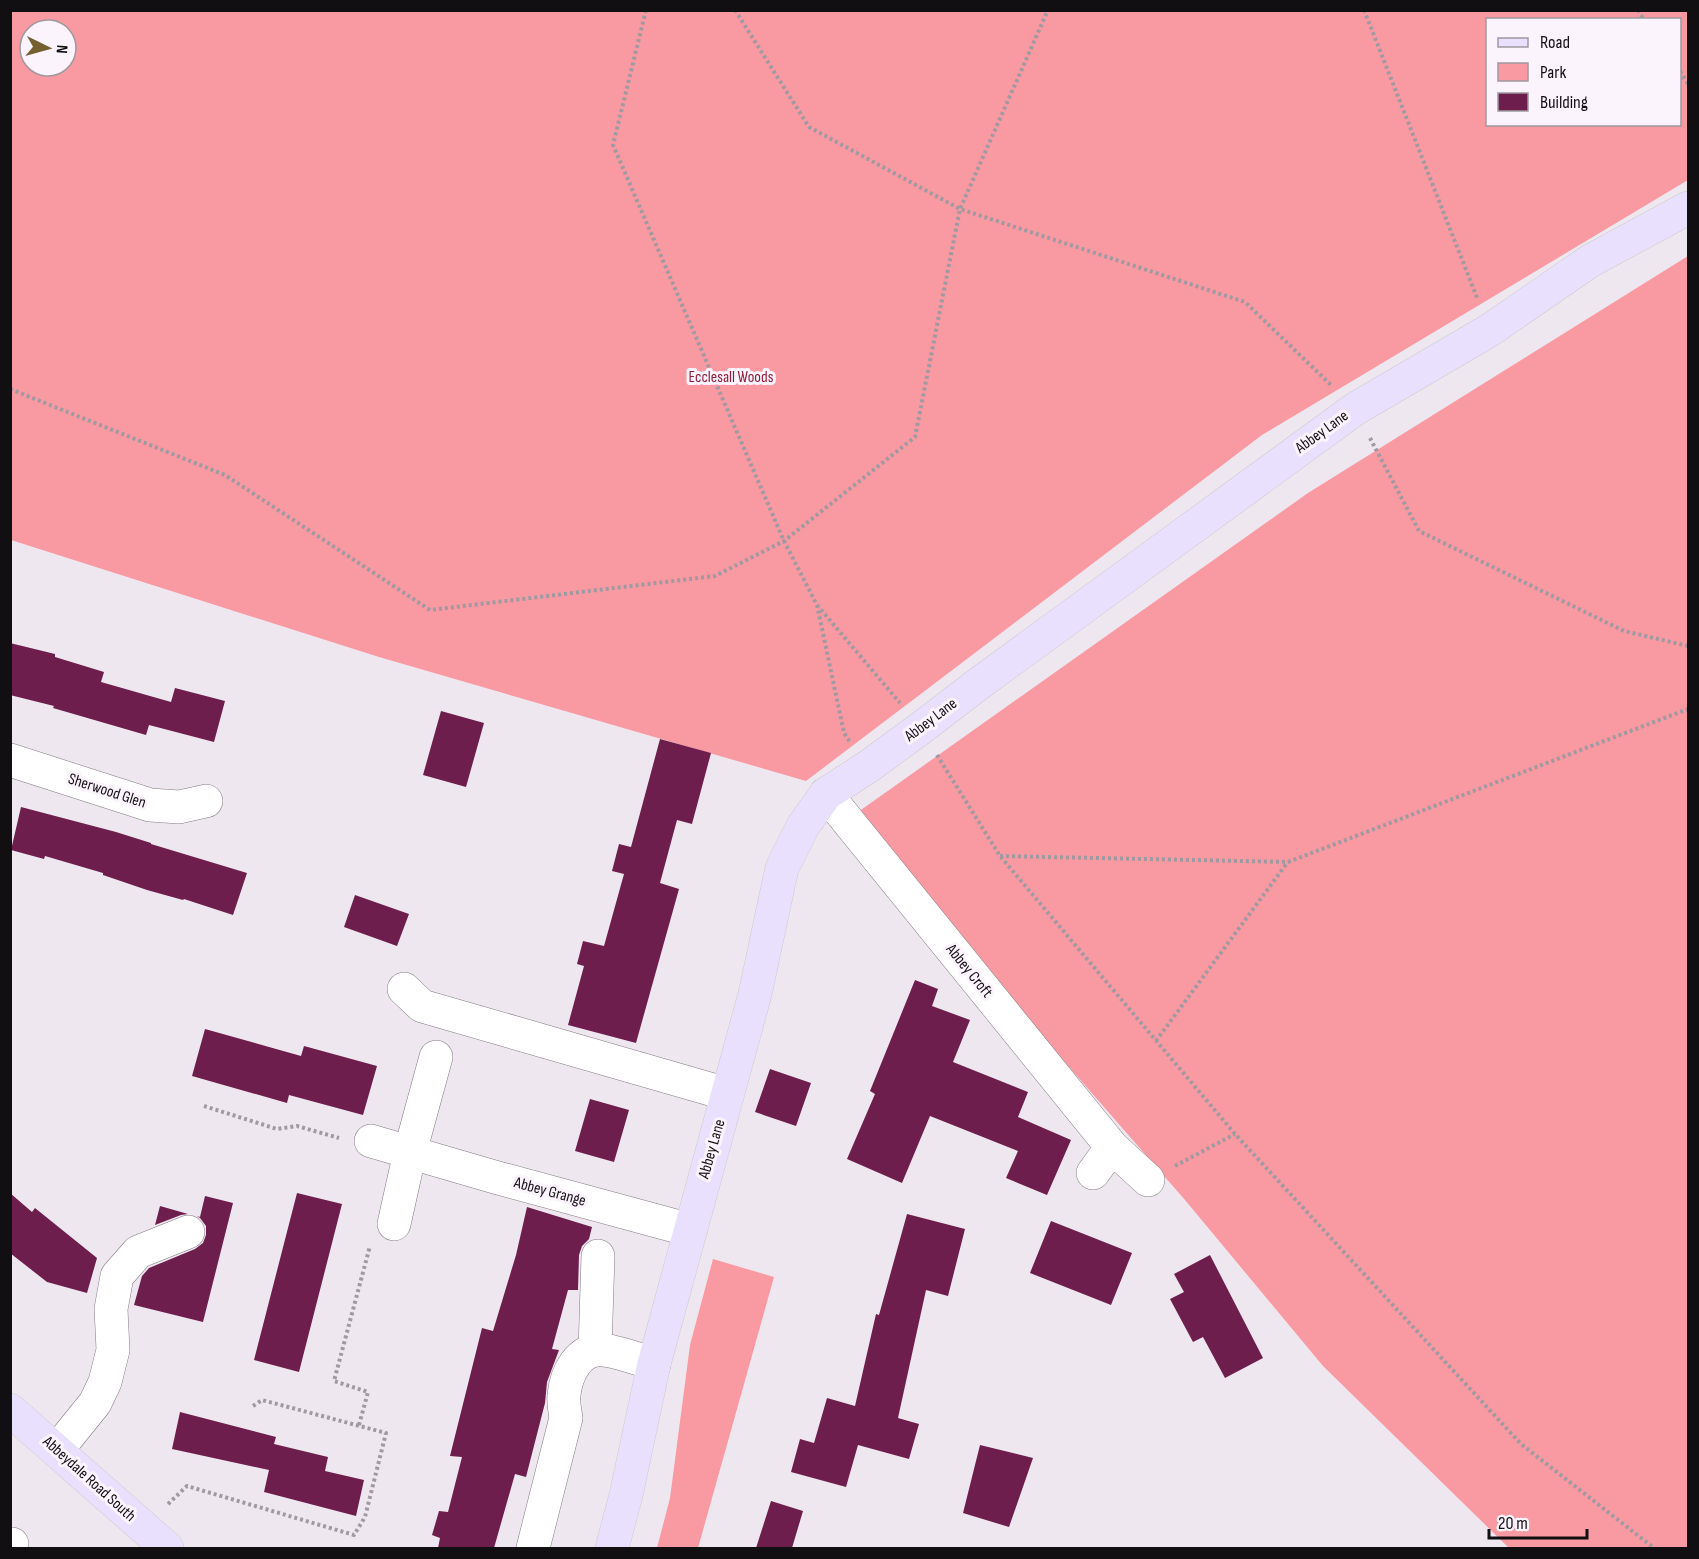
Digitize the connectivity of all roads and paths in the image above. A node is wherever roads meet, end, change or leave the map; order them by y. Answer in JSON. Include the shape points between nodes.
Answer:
{"nodes":[{"id":1,"x":646,"y":10,"type":"edge"},
{"id":2,"x":735,"y":10,"type":"edge"},
{"id":3,"x":1048,"y":10,"type":"edge"},
{"id":4,"x":1364,"y":10,"type":"edge"},
{"id":5,"x":1689,"y":208,"type":"edge"},
{"id":6,"x":960,"y":209,"type":"junction"},
{"id":7,"x":1490,"y":330,"type":"junction"},
{"id":8,"x":10,"y":389,"type":"edge"},
{"id":9,"x":1354,"y":409,"type":"junction"},
{"id":10,"x":784,"y":541,"type":"junction"},
{"id":11,"x":817,"y":605,"type":"junction"},
{"id":12,"x":1689,"y":646,"type":"edge"},
{"id":13,"x":1689,"y":709,"type":"edge"},
{"id":14,"x":921,"y":728,"type":"junction"},
{"id":15,"x":10,"y":759,"type":"edge"},
{"id":16,"x":869,"y":766,"type":"junction"},
{"id":17,"x":826,"y":794,"type":"junction"},
{"id":18,"x":206,"y":801,"type":"dead end"},
{"id":19,"x":1000,"y":856,"type":"junction"},
{"id":20,"x":1288,"y":862,"type":"junction"},
{"id":21,"x":404,"y":989,"type":"dead end"},
{"id":22,"x":1156,"y":1041,"type":"junction"},
{"id":23,"x":436,"y":1057,"type":"dead end"},
{"id":24,"x":728,"y":1095,"type":"junction"},
{"id":25,"x":204,"y":1106,"type":"dead end"},
{"id":26,"x":1235,"y":1134,"type":"junction"},
{"id":27,"x":371,"y":1140,"type":"joint"},
{"id":28,"x":1112,"y":1147,"type":"junction"},
{"id":29,"x":410,"y":1152,"type":"junction"},
{"id":30,"x":1093,"y":1173,"type":"dead end"},
{"id":31,"x":1148,"y":1180,"type":"joint"},
{"id":32,"x":394,"y":1224,"type":"joint"},
{"id":33,"x":690,"y":1230,"type":"junction"},
{"id":34,"x":188,"y":1232,"type":"dead end"},
{"id":35,"x":598,"y":1256,"type":"dead end"},
{"id":36,"x":595,"y":1350,"type":"junction"},
{"id":37,"x":654,"y":1364,"type":"junction"},
{"id":38,"x":253,"y":1406,"type":"dead end"},
{"id":39,"x":10,"y":1410,"type":"edge"},
{"id":40,"x":359,"y":1425,"type":"junction"},
{"id":41,"x":57,"y":1450,"type":"junction"},
{"id":42,"x":155,"y":1538,"type":"edge"},
{"id":43,"x":533,"y":1548,"type":"edge"},
{"id":44,"x":612,"y":1548,"type":"edge"},
{"id":45,"x":1654,"y":1548,"type":"edge"}],
"edges":[{"from":1,"to":10,"type":"path","via":[[613,145]]},
{"from":2,"to":6,"type":"path","via":[[809,127]]},
{"from":3,"to":6,"type":"path"},
{"from":4,"to":7,"type":"path"},
{"from":5,"to":7,"type":"main road","name":"Abbey Lane","via":[[1590,261]]},
{"from":6,"to":9,"type":"path","via":[[1245,302]]},
{"from":6,"to":10,"type":"path","via":[[915,437]]},
{"from":7,"to":9,"type":"main road","name":"Abbey Lane"},
{"from":8,"to":10,"type":"path","via":[[225,475],[430,610],[715,576]]},
{"from":9,"to":12,"type":"path","via":[[1419,531],[1624,631]]},
{"from":9,"to":14,"type":"main road","name":"Abbey Lane"},
{"from":10,"to":11,"type":"path"},
{"from":11,"to":14,"type":"path"},
{"from":11,"to":16,"type":"path","via":[[844,733]]},
{"from":13,"to":20,"type":"path"},
{"from":14,"to":16,"type":"main road","name":"Abbey Lane"},
{"from":14,"to":19,"type":"path"},
{"from":15,"to":18,"type":"street","name":"Sherwood Glen","via":[[150,805],[179,807]]},
{"from":16,"to":17,"type":"main road","name":"Abbey Lane"},
{"from":17,"to":24,"type":"main road","name":"Abbey Lane","via":[[803,826],[783,868]]},
{"from":17,"to":28,"type":"street","name":"Abbey Croft"},
{"from":19,"to":20,"type":"path"},
{"from":19,"to":22,"type":"path"},
{"from":20,"to":22,"type":"path"},
{"from":21,"to":24,"type":"street","via":[[422,1006]]},
{"from":22,"to":26,"type":"path"},
{"from":23,"to":29,"type":"street"},
{"from":24,"to":33,"type":"main road","name":"Abbey Lane"},
{"from":25,"to":27,"type":"path","via":[[277,1129],[297,1126],[357,1142]]},
{"from":26,"to":31,"type":"path"},
{"from":26,"to":45,"type":"path","via":[[1521,1444]]},
{"from":27,"to":29,"type":"street","name":"Abbey Grange"},
{"from":28,"to":30,"type":"street"},
{"from":28,"to":31,"type":"street","name":"Abbey Croft"},
{"from":29,"to":32,"type":"street"},
{"from":29,"to":33,"type":"street","name":"Abbey Grange"},
{"from":32,"to":40,"type":"path","via":[[377,1219],[334,1381],[368,1392]]},
{"from":33,"to":37,"type":"main road","name":"Abbey Lane"},
{"from":34,"to":41,"type":"street","via":[[138,1252],[117,1276],[111,1309],[113,1350],[105,1382],[95,1403]]},
{"from":35,"to":36,"type":"street"},
{"from":36,"to":37,"type":"street"},
{"from":36,"to":43,"type":"street","via":[[578,1360],[566,1382],[566,1418]]},
{"from":37,"to":44,"type":"main road","name":"Abbey Lane"},
{"from":38,"to":40,"type":"path","via":[[262,1400]]},
{"from":39,"to":41,"type":"main road","name":"Abbeydale Road South"},
{"from":40,"to":42,"type":"path","via":[[386,1433],[365,1517],[354,1534],[187,1486]]},
{"from":41,"to":42,"type":"main road","name":"Abbeydale Road South"}]}
